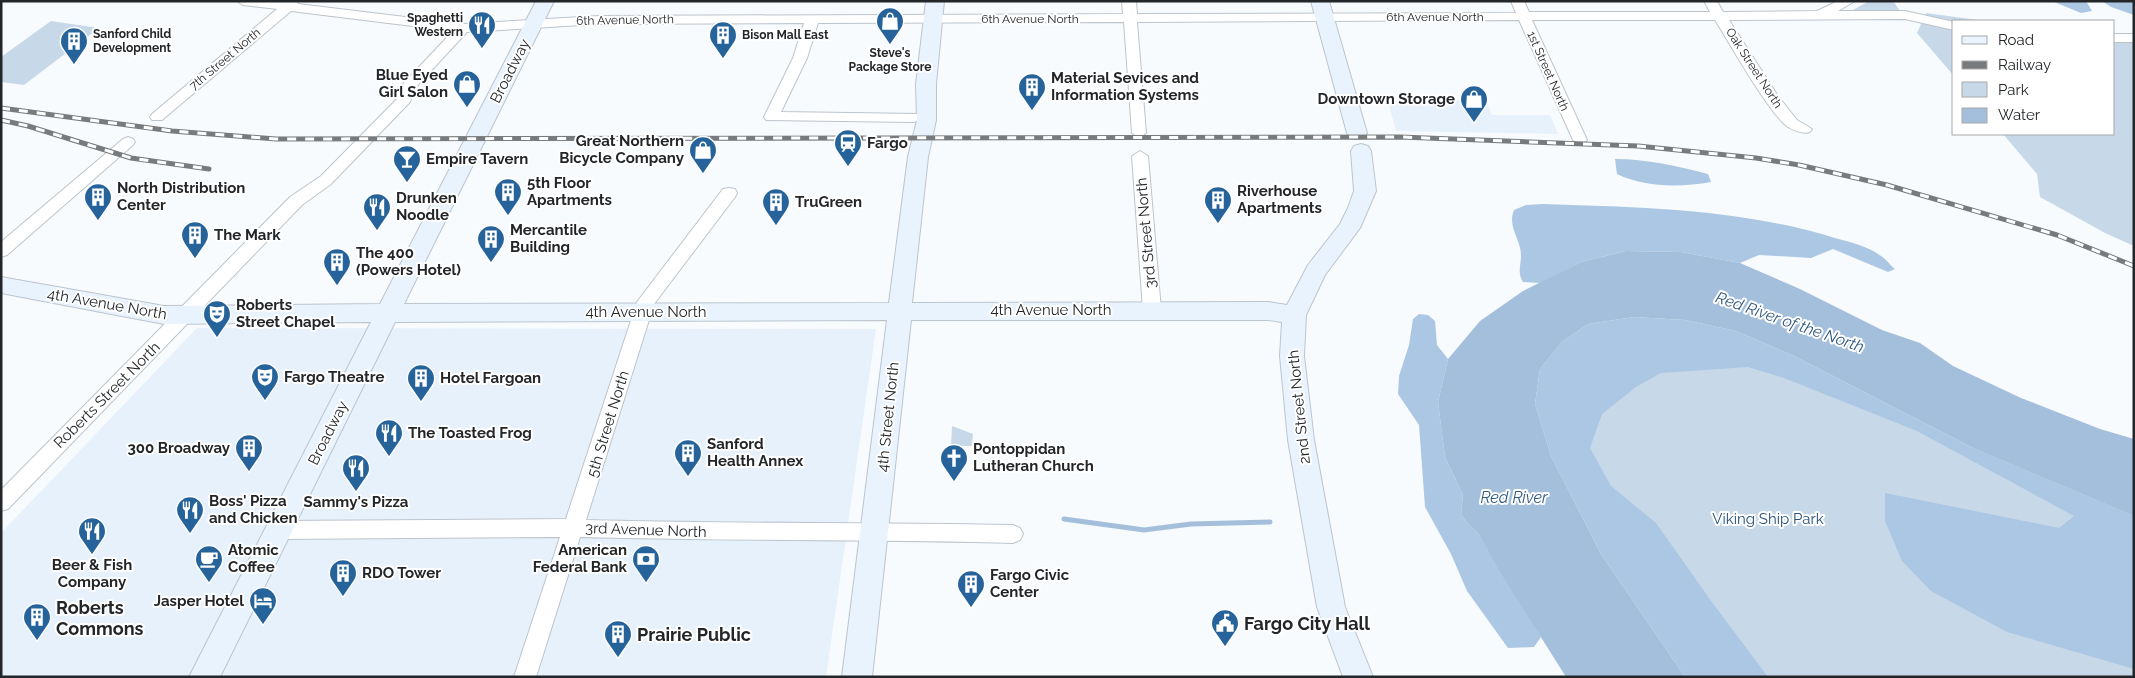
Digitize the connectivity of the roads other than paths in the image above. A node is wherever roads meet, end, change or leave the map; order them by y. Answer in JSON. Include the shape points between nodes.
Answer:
{"nodes":[{"id":1,"x":243,"y":1,"type":"edge"},
{"id":2,"x":545,"y":1,"type":"edge"},
{"id":3,"x":935,"y":1,"type":"edge"},
{"id":4,"x":1129,"y":1,"type":"edge"},
{"id":5,"x":1517,"y":1,"type":"edge"},
{"id":6,"x":1710,"y":1,"type":"edge"},
{"id":7,"x":1849,"y":1,"type":"edge"},
{"id":8,"x":291,"y":4,"type":"edge"},
{"id":9,"x":1904,"y":8,"type":"edge"},
{"id":10,"x":1322,"y":9,"type":"edge"},
{"id":11,"x":1720,"y":16,"type":"junction"},
{"id":12,"x":1819,"y":16,"type":"junction"},
{"id":13,"x":1524,"y":17,"type":"junction"},
{"id":14,"x":1130,"y":19,"type":"junction"},
{"id":15,"x":812,"y":20,"type":"junction"},
{"id":16,"x":933,"y":20,"type":"junction"},
{"id":17,"x":534,"y":23,"type":"junction"},
{"id":18,"x":1952,"y":25,"type":"edge"},
{"id":19,"x":463,"y":28,"type":"junction"},
{"id":20,"x":2115,"y":38,"type":"edge"},
{"id":21,"x":2134,"y":38,"type":"edge"},
{"id":22,"x":926,"y":84,"type":"junction"},
{"id":23,"x":914,"y":116,"type":"junction"},
{"id":24,"x":156,"y":117,"type":"dead end"},
{"id":25,"x":1805,"y":129,"type":"dead end"},
{"id":26,"x":1139,"y":134,"type":"dead end"},
{"id":27,"x":1580,"y":140,"type":"dead end"},
{"id":28,"x":128,"y":142,"type":"dead end"},
{"id":29,"x":1140,"y":156,"type":"dead end"},
{"id":30,"x":918,"y":157,"type":"junction"},
{"id":31,"x":729,"y":193,"type":"dead end"},
{"id":32,"x":1,"y":251,"type":"edge"},
{"id":33,"x":1,"y":285,"type":"edge"},
{"id":34,"x":900,"y":310,"type":"junction"},
{"id":35,"x":1152,"y":310,"type":"junction"},
{"id":36,"x":389,"y":313,"type":"junction"},
{"id":37,"x":643,"y":313,"type":"junction"},
{"id":38,"x":186,"y":315,"type":"junction"},
{"id":39,"x":1294,"y":315,"type":"junction"},
{"id":40,"x":1,"y":503,"type":"edge"},
{"id":41,"x":575,"y":528,"type":"junction"},
{"id":42,"x":280,"y":530,"type":"junction"},
{"id":43,"x":876,"y":532,"type":"junction"},
{"id":44,"x":1013,"y":534,"type":"dead end"},
{"id":45,"x":204,"y":677,"type":"edge"},
{"id":46,"x":525,"y":677,"type":"edge"},
{"id":47,"x":857,"y":677,"type":"edge"},
{"id":48,"x":1358,"y":677,"type":"edge"}],
"edges":[{"from":1,"to":8,"type":"street","name":"6th Avenue North"},
{"from":2,"to":17,"type":"street","name":"Broadway"},
{"from":3,"to":16,"type":"street","name":"4th Street North"},
{"from":4,"to":14,"type":"street"},
{"from":5,"to":13,"type":"street","name":"1st Street North"},
{"from":6,"to":11,"type":"street","name":"Oak Street North"},
{"from":7,"to":12,"type":"street","name":"6th Avenue North"},
{"from":8,"to":19,"type":"street","name":"6th Avenue North"},
{"from":8,"to":24,"type":"street","name":"7th Street North"},
{"from":9,"to":12,"type":"street","name":"6th Avenue North"},
{"from":9,"to":18,"type":"street","name":"6th Avenue North"},
{"from":10,"to":13,"type":"street","name":"6th Avenue North"},
{"from":10,"to":14,"type":"street","name":"6th Avenue North"},
{"from":10,"to":39,"type":"street","name":"2nd Street North","via":[[1359,142],[1365,191],[1349,228],[1316,271]]},
{"from":11,"to":12,"type":"street","name":"6th Avenue North"},
{"from":11,"to":13,"type":"street","name":"6th Avenue North"},
{"from":11,"to":25,"type":"street","name":"Oak Street North","via":[[1773,99],[1792,123]]},
{"from":13,"to":27,"type":"street","name":"1st Street North"},
{"from":14,"to":16,"type":"street","name":"6th Avenue North"},
{"from":14,"to":26,"type":"street"},
{"from":15,"to":16,"type":"street","name":"6th Avenue North"},
{"from":15,"to":17,"type":"street","name":"6th Avenue North"},
{"from":15,"to":23,"type":"street","via":[[794,73],[771,117]]},
{"from":16,"to":22,"type":"street","name":"4th Street North"},
{"from":17,"to":19,"type":"street","name":"6th Avenue North"},
{"from":17,"to":36,"type":"street","name":"Broadway"},
{"from":19,"to":38,"type":"street","name":"Roberts Street North","via":[[408,87],[405,99],[326,180],[296,201]]},
{"from":20,"to":21,"type":"street"},
{"from":22,"to":23,"type":"street","name":"4th Street North","via":[[918,95]]},
{"from":22,"to":30,"type":"street","name":"4th Street North","via":[[928,95]]},
{"from":23,"to":30,"type":"street","name":"4th Street North","via":[[912,139]]},
{"from":28,"to":32,"type":"street"},
{"from":29,"to":35,"type":"street","name":"3rd Street North"},
{"from":30,"to":34,"type":"street","name":"4th Street North"},
{"from":31,"to":37,"type":"street","name":"5th Street North","via":[[651,295]]},
{"from":33,"to":38,"type":"street","name":"4th Avenue North","via":[[151,313]]},
{"from":34,"to":35,"type":"street","name":"4th Avenue North"},
{"from":34,"to":37,"type":"street","name":"4th Avenue North"},
{"from":34,"to":43,"type":"street","name":"4th Street North"},
{"from":35,"to":39,"type":"street","name":"4th Avenue North","via":[[1268,311]]},
{"from":36,"to":37,"type":"street","name":"4th Avenue North"},
{"from":36,"to":38,"type":"street","name":"4th Avenue North"},
{"from":36,"to":42,"type":"street","name":"Broadway"},
{"from":37,"to":41,"type":"street","name":"5th Street North"},
{"from":38,"to":40,"type":"street","name":"Roberts Street North"},
{"from":39,"to":48,"type":"street","name":"2nd Street North","via":[[1292,356],[1296,406],[1315,522],[1331,607]]},
{"from":41,"to":42,"type":"street","name":"3rd Avenue North"},
{"from":41,"to":43,"type":"street","name":"3rd Avenue North"},
{"from":41,"to":46,"type":"street","name":"5th Street North"},
{"from":42,"to":45,"type":"street","name":"Broadway"},
{"from":43,"to":44,"type":"street","name":"3rd Avenue North"},
{"from":43,"to":47,"type":"street","name":"4th Street North"}]}
